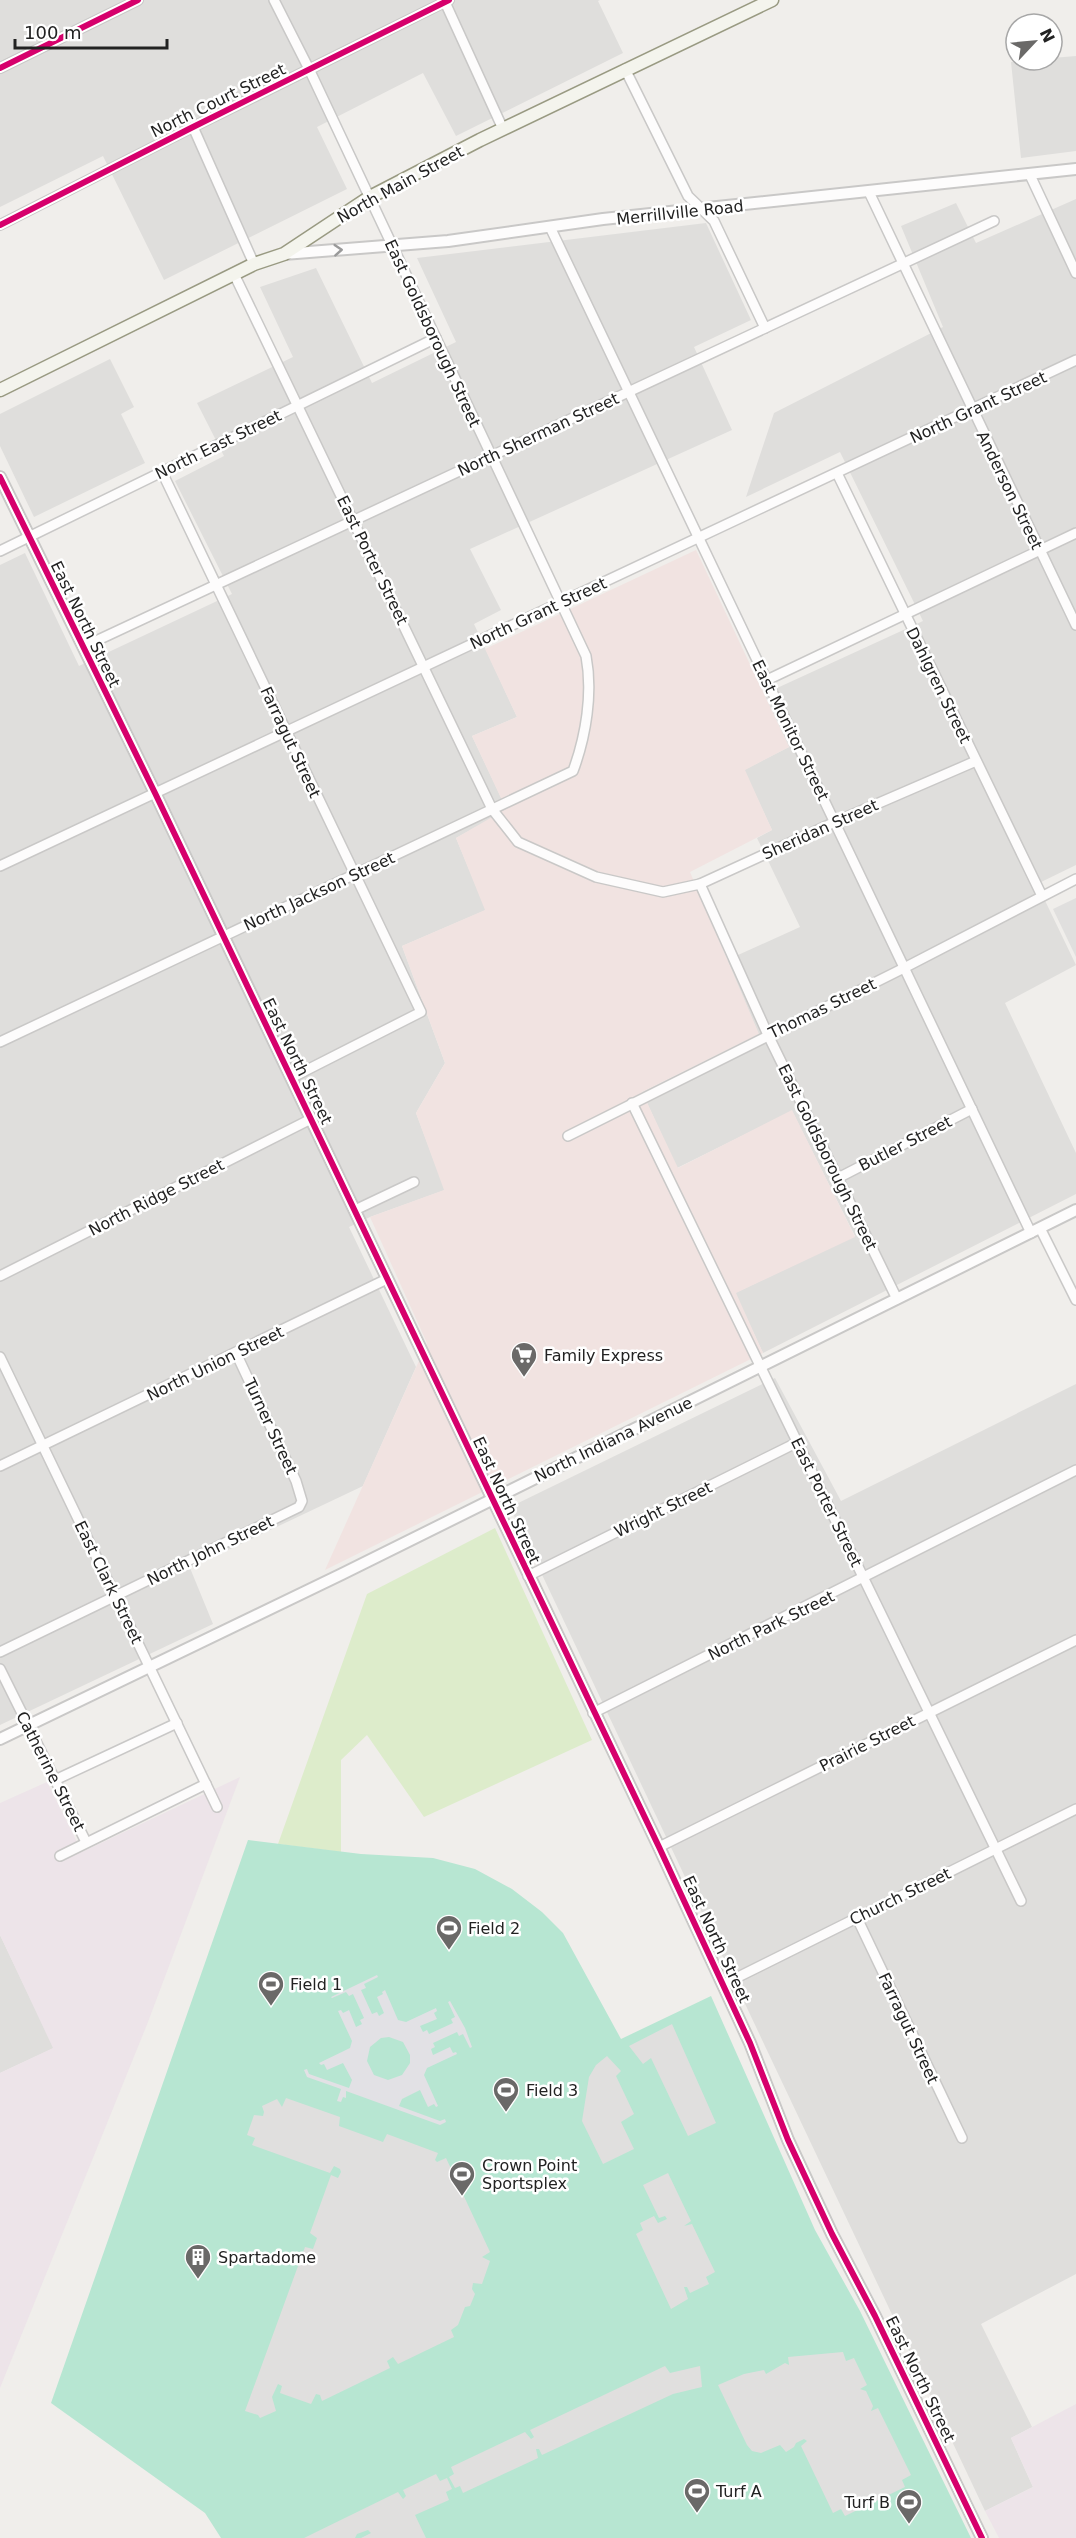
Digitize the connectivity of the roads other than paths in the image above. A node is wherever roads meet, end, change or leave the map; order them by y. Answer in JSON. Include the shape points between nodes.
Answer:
{"nodes":[{"id":1,"x":138,"y":0,"type":"edge"},
{"id":2,"x":274,"y":0,"type":"edge"},
{"id":3,"x":772,"y":0,"type":"edge"},
{"id":4,"x":446,"y":1,"type":"edge"},
{"id":5,"x":0,"y":68,"type":"edge"},
{"id":6,"x":309,"y":69,"type":"junction"},
{"id":7,"x":625,"y":69,"type":"junction"},
{"id":8,"x":193,"y":127,"type":"junction"},
{"id":9,"x":504,"y":129,"type":"junction"},
{"id":10,"x":1076,"y":170,"type":"edge"},
{"id":11,"x":1030,"y":175,"type":"junction"},
{"id":12,"x":869,"y":192,"type":"junction"},
{"id":13,"x":370,"y":197,"type":"junction"},
{"id":14,"x":701,"y":211,"type":"junction"},
{"id":15,"x":994,"y":221,"type":"dead end"},
{"id":16,"x":0,"y":225,"type":"edge"},
{"id":17,"x":550,"y":227,"type":"junction"},
{"id":18,"x":392,"y":244,"type":"junction"},
{"id":19,"x":284,"y":254,"type":"junction"},
{"id":20,"x":903,"y":263,"type":"junction"},
{"id":21,"x":254,"y":264,"type":"junction"},
{"id":22,"x":1076,"y":273,"type":"edge"},
{"id":23,"x":234,"y":274,"type":"junction"},
{"id":24,"x":765,"y":328,"type":"junction"},
{"id":25,"x":436,"y":338,"type":"junction"},
{"id":26,"x":1076,"y":360,"type":"edge"},
{"id":27,"x":0,"y":390,"type":"edge"},
{"id":28,"x":629,"y":392,"type":"junction"},
{"id":29,"x":298,"y":405,"type":"junction"},
{"id":30,"x":971,"y":410,"type":"junction"},
{"id":31,"x":491,"y":456,"type":"junction"},
{"id":32,"x":162,"y":472,"type":"junction"},
{"id":33,"x":837,"y":473,"type":"junction"},
{"id":34,"x":0,"y":477,"type":"edge"},
{"id":35,"x":354,"y":520,"type":"junction"},
{"id":36,"x":1076,"y":533,"type":"edge"},
{"id":37,"x":29,"y":537,"type":"junction"},
{"id":38,"x":699,"y":538,"type":"junction"},
{"id":39,"x":1039,"y":550,"type":"junction"},
{"id":40,"x":0,"y":551,"type":"edge"},
{"id":41,"x":217,"y":584,"type":"junction"},
{"id":42,"x":561,"y":603,"type":"junction"},
{"id":43,"x":906,"y":615,"type":"junction"},
{"id":44,"x":1076,"y":625,"type":"edge"},
{"id":45,"x":83,"y":647,"type":"junction"},
{"id":46,"x":425,"y":666,"type":"junction"},
{"id":47,"x":767,"y":680,"type":"junction"},
{"id":48,"x":286,"y":731,"type":"junction"},
{"id":49,"x":976,"y":761,"type":"junction"},
{"id":50,"x":573,"y":771,"type":"joint"},
{"id":51,"x":155,"y":793,"type":"junction"},
{"id":52,"x":492,"y":809,"type":"junction"},
{"id":53,"x":835,"y":822,"type":"junction"},
{"id":54,"x":0,"y":866,"type":"edge"},
{"id":55,"x":354,"y":875,"type":"junction"},
{"id":56,"x":1076,"y":879,"type":"edge"},
{"id":57,"x":700,"y":884,"type":"junction"},
{"id":58,"x":663,"y":892,"type":"joint"},
{"id":59,"x":1042,"y":896,"type":"junction"},
{"id":60,"x":222,"y":936,"type":"junction"},
{"id":61,"x":904,"y":968,"type":"junction"},
{"id":62,"x":768,"y":1035,"type":"junction"},
{"id":63,"x":0,"y":1042,"type":"edge"},
{"id":64,"x":291,"y":1078,"type":"junction"},
{"id":65,"x":632,"y":1103,"type":"junction"},
{"id":66,"x":972,"y":1109,"type":"junction"},
{"id":67,"x":311,"y":1119,"type":"junction"},
{"id":68,"x":568,"y":1136,"type":"dead end"},
{"id":69,"x":838,"y":1178,"type":"junction"},
{"id":70,"x":414,"y":1182,"type":"dead end"},
{"id":71,"x":355,"y":1210,"type":"junction"},
{"id":72,"x":1076,"y":1210,"type":"edge"},
{"id":73,"x":1036,"y":1230,"type":"junction"},
{"id":74,"x":0,"y":1276,"type":"edge"},
{"id":75,"x":387,"y":1279,"type":"junction"},
{"id":76,"x":897,"y":1299,"type":"junction"},
{"id":77,"x":1076,"y":1300,"type":"edge"},
{"id":78,"x":236,"y":1353,"type":"junction"},
{"id":79,"x":0,"y":1357,"type":"edge"},
{"id":80,"x":760,"y":1366,"type":"junction"},
{"id":81,"x":798,"y":1442,"type":"junction"},
{"id":82,"x":43,"y":1445,"type":"junction"},
{"id":83,"x":0,"y":1466,"type":"edge"},
{"id":84,"x":1076,"y":1470,"type":"edge"},
{"id":85,"x":491,"y":1500,"type":"junction"},
{"id":86,"x":302,"y":1501,"type":"joint"},
{"id":87,"x":528,"y":1576,"type":"junction"},
{"id":88,"x":864,"y":1578,"type":"junction"},
{"id":89,"x":115,"y":1596,"type":"junction"},
{"id":90,"x":1076,"y":1640,"type":"edge"},
{"id":91,"x":0,"y":1652,"type":"edge"},
{"id":92,"x":150,"y":1667,"type":"junction"},
{"id":93,"x":0,"y":1669,"type":"edge"},
{"id":94,"x":930,"y":1712,"type":"junction"},
{"id":95,"x":593,"y":1713,"type":"junction"},
{"id":96,"x":177,"y":1723,"type":"junction"},
{"id":97,"x":28,"y":1725,"type":"junction"},
{"id":98,"x":0,"y":1739,"type":"edge"},
{"id":99,"x":55,"y":1780,"type":"junction"},
{"id":100,"x":206,"y":1784,"type":"junction"},
{"id":101,"x":217,"y":1808,"type":"dead end"},
{"id":102,"x":1076,"y":1809,"type":"edge"},
{"id":103,"x":86,"y":1842,"type":"junction"},
{"id":104,"x":659,"y":1847,"type":"junction"},
{"id":105,"x":995,"y":1850,"type":"junction"},
{"id":106,"x":60,"y":1856,"type":"dead end"},
{"id":107,"x":1021,"y":1901,"type":"dead end"},
{"id":108,"x":857,"y":1918,"type":"junction"},
{"id":109,"x":724,"y":1984,"type":"junction"},
{"id":110,"x":962,"y":2138,"type":"dead end"},
{"id":111,"x":982,"y":2538,"type":"edge"}],
"edges":[{"from":1,"to":5,"type":"street"},
{"from":2,"to":6,"type":"street","name":"East Goldsborough Street"},
{"from":3,"to":7,"type":"main road","name":"North Main Street"},
{"from":4,"to":6,"type":"street","name":"North Court Street"},
{"from":4,"to":9,"type":"street"},
{"from":6,"to":8,"type":"street","name":"North Court Street"},
{"from":6,"to":13,"type":"street","name":"East Goldsborough Street"},
{"from":7,"to":9,"type":"main road","name":"North Main Street"},
{"from":7,"to":14,"type":"street","via":[[688,196]]},
{"from":8,"to":16,"type":"street","name":"North Court Street"},
{"from":8,"to":21,"type":"street"},
{"from":9,"to":13,"type":"main road","name":"North Main Street"},
{"from":10,"to":11,"type":"street","name":"Merrillville Road"},
{"from":11,"to":12,"type":"street","name":"Merrillville Road"},
{"from":11,"to":22,"type":"street"},
{"from":12,"to":14,"type":"street","name":"Merrillville Road"},
{"from":12,"to":20,"type":"street","name":"Anderson Street"},
{"from":13,"to":18,"type":"street","name":"East Goldsborough Street"},
{"from":13,"to":19,"type":"main road","name":"North Main Street"},
{"from":14,"to":17,"type":"street","name":"Merrillville Road"},
{"from":14,"to":24,"type":"street","via":[[714,221]]},
{"from":15,"to":20,"type":"street","name":"North Sherman Street"},
{"from":17,"to":18,"type":"street","name":"Merrillville Road","via":[[448,241]]},
{"from":17,"to":28,"type":"street","name":"East Monitor Street"},
{"from":19,"to":18,"type":"street","name":"Merrillville Road","one_way":true},
{"from":18,"to":25,"type":"street","name":"East Goldsborough Street"},
{"from":19,"to":21,"type":"main road","name":"North Main Street"},
{"from":20,"to":24,"type":"street","name":"North Sherman Street"},
{"from":20,"to":30,"type":"street","name":"Anderson Street"},
{"from":21,"to":23,"type":"main road","name":"North Main Street"},
{"from":23,"to":27,"type":"main road","name":"North Main Street"},
{"from":23,"to":29,"type":"street","name":"East Porter Street"},
{"from":24,"to":28,"type":"street","name":"North Sherman Street"},
{"from":25,"to":29,"type":"street","name":"North East Street"},
{"from":25,"to":31,"type":"street","name":"East Goldsborough Street"},
{"from":26,"to":30,"type":"street","name":"North Grant Street"},
{"from":28,"to":31,"type":"street","name":"North Sherman Street"},
{"from":28,"to":38,"type":"street","name":"East Monitor Street"},
{"from":29,"to":32,"type":"street","name":"North East Street"},
{"from":29,"to":35,"type":"street","name":"East Porter Street"},
{"from":30,"to":33,"type":"street","name":"North Grant Street"},
{"from":30,"to":39,"type":"street","name":"Anderson Street"},
{"from":31,"to":35,"type":"street","name":"North Sherman Street"},
{"from":31,"to":42,"type":"street","name":"East Goldsborough Street"},
{"from":32,"to":37,"type":"street","name":"North East Street"},
{"from":32,"to":41,"type":"street","name":"Farragut Street"},
{"from":33,"to":38,"type":"street","name":"North Grant Street"},
{"from":33,"to":43,"type":"street","name":"Dahlgren Street"},
{"from":34,"to":37,"type":"street","name":"East North Street"},
{"from":35,"to":41,"type":"street","name":"North Sherman Street"},
{"from":35,"to":46,"type":"street","name":"East Porter Street"},
{"from":36,"to":39,"type":"street"},
{"from":37,"to":40,"type":"street","name":"North East Street"},
{"from":37,"to":45,"type":"street","name":"East North Street"},
{"from":38,"to":42,"type":"street","name":"North Grant Street"},
{"from":38,"to":47,"type":"street","name":"East Monitor Street"},
{"from":39,"to":43,"type":"street"},
{"from":39,"to":44,"type":"street","name":"Anderson Street"},
{"from":41,"to":45,"type":"street","name":"North Sherman Street"},
{"from":41,"to":48,"type":"street","name":"Farragut Street"},
{"from":42,"to":46,"type":"street","name":"North Grant Street"},
{"from":42,"to":50,"type":"street","name":"East Goldsborough Street","via":[[586,656],[589,674],[583,744]]},
{"from":43,"to":47,"type":"street"},
{"from":43,"to":49,"type":"street","name":"Dahlgren Street"},
{"from":45,"to":51,"type":"street","name":"East North Street"},
{"from":46,"to":48,"type":"street","name":"North Grant Street"},
{"from":46,"to":52,"type":"street","name":"East Porter Street"},
{"from":47,"to":53,"type":"street","name":"East Monitor Street"},
{"from":48,"to":51,"type":"street","name":"North Grant Street"},
{"from":48,"to":55,"type":"street","name":"Farragut Street"},
{"from":49,"to":53,"type":"street","name":"Sheridan Street"},
{"from":49,"to":59,"type":"street","name":"Dahlgren Street"},
{"from":50,"to":52,"type":"street","name":"North Jackson Street"},
{"from":51,"to":54,"type":"street","name":"North Grant Street"},
{"from":51,"to":60,"type":"street","name":"East North Street"},
{"from":52,"to":55,"type":"street","name":"North Jackson Street"},
{"from":52,"to":58,"type":"street","name":"East Porter Street","via":[[518,842],[596,877]]},
{"from":53,"to":57,"type":"street","name":"Sheridan Street"},
{"from":53,"to":61,"type":"street","name":"East Monitor Street"},
{"from":55,"to":60,"type":"street","name":"North Jackson Street"},
{"from":55,"to":64,"type":"street","name":"Farragut Street","via":[[421,1012]]},
{"from":56,"to":59,"type":"street","name":"Thomas Street"},
{"from":57,"to":58,"type":"street","name":"Sheridan Street"},
{"from":57,"to":62,"type":"street","name":"East Goldsborough Street"},
{"from":59,"to":61,"type":"street","name":"Thomas Street"},
{"from":60,"to":63,"type":"street","name":"North Jackson Street"},
{"from":60,"to":64,"type":"street","name":"East North Street"},
{"from":61,"to":62,"type":"street","name":"Thomas Street"},
{"from":61,"to":66,"type":"street","name":"East Monitor Street"},
{"from":62,"to":65,"type":"street","name":"Thomas Street"},
{"from":62,"to":69,"type":"street","name":"East Goldsborough Street"},
{"from":64,"to":67,"type":"street","name":"East North Street"},
{"from":65,"to":68,"type":"street","name":"Thomas Street"},
{"from":65,"to":80,"type":"street","name":"East Porter Street"},
{"from":66,"to":69,"type":"street","name":"Butler Street"},
{"from":66,"to":73,"type":"street","name":"East Monitor Street"},
{"from":67,"to":71,"type":"street","name":"East North Street"},
{"from":67,"to":74,"type":"street","name":"North Ridge Street"},
{"from":69,"to":76,"type":"street","name":"East Goldsborough Street"},
{"from":70,"to":71,"type":"street"},
{"from":71,"to":75,"type":"street","name":"East North Street"},
{"from":72,"to":73,"type":"street","name":"North Indiana Avenue"},
{"from":73,"to":76,"type":"street","name":"North Indiana Avenue"},
{"from":73,"to":77,"type":"street","name":"East Monitor Street"},
{"from":75,"to":78,"type":"street","name":"North Union Street"},
{"from":75,"to":85,"type":"street","name":"East North Street"},
{"from":76,"to":80,"type":"street","name":"North Indiana Avenue"},
{"from":78,"to":82,"type":"street","name":"North Union Street"},
{"from":78,"to":86,"type":"street","name":"Turner Street"},
{"from":79,"to":82,"type":"street","name":"East Clark Street"},
{"from":80,"to":81,"type":"street","name":"East Porter Street"},
{"from":80,"to":85,"type":"street","name":"North Indiana Avenue"},
{"from":81,"to":87,"type":"street","name":"Wright Street"},
{"from":81,"to":88,"type":"street","name":"East Porter Street"},
{"from":82,"to":83,"type":"street","name":"North Union Street"},
{"from":82,"to":89,"type":"street","name":"East Clark Street"},
{"from":84,"to":88,"type":"street","name":"North Park Street"},
{"from":85,"to":87,"type":"street","name":"East North Street"},
{"from":85,"to":92,"type":"street","name":"North Indiana Avenue"},
{"from":86,"to":89,"type":"street","name":"North John Street","via":[[289,1513]]},
{"from":87,"to":95,"type":"street","name":"East North Street"},
{"from":88,"to":94,"type":"street","name":"East Porter Street"},
{"from":88,"to":95,"type":"street","name":"North Park Street"},
{"from":89,"to":91,"type":"street","name":"North John Street"},
{"from":89,"to":92,"type":"street","name":"East Clark Street"},
{"from":90,"to":94,"type":"street","name":"Prairie Street"},
{"from":92,"to":96,"type":"street","name":"East Clark Street"},
{"from":92,"to":97,"type":"street","name":"North Indiana Avenue"},
{"from":93,"to":97,"type":"street","name":"Catherine Street"},
{"from":94,"to":104,"type":"street","name":"Prairie Street"},
{"from":94,"to":105,"type":"street","name":"East Porter Street"},
{"from":95,"to":104,"type":"street","name":"East North Street"},
{"from":96,"to":99,"type":"street"},
{"from":96,"to":100,"type":"street","name":"East Clark Street"},
{"from":97,"to":98,"type":"street","name":"North Indiana Avenue"},
{"from":97,"to":99,"type":"street","name":"Catherine Street"},
{"from":99,"to":103,"type":"street","name":"Catherine Street"},
{"from":100,"to":101,"type":"street","name":"East Clark Street"},
{"from":100,"to":103,"type":"street"},
{"from":102,"to":105,"type":"street","name":"Church Street"},
{"from":103,"to":106,"type":"street"},
{"from":104,"to":109,"type":"street","name":"East North Street"},
{"from":105,"to":107,"type":"street","name":"East Porter Street"},
{"from":105,"to":108,"type":"street","name":"Church Street"},
{"from":108,"to":109,"type":"street","name":"Church Street"},
{"from":108,"to":110,"type":"street","name":"Farragut Street"},
{"from":109,"to":111,"type":"street","name":"East North Street","via":[[788,2140]]}]}
